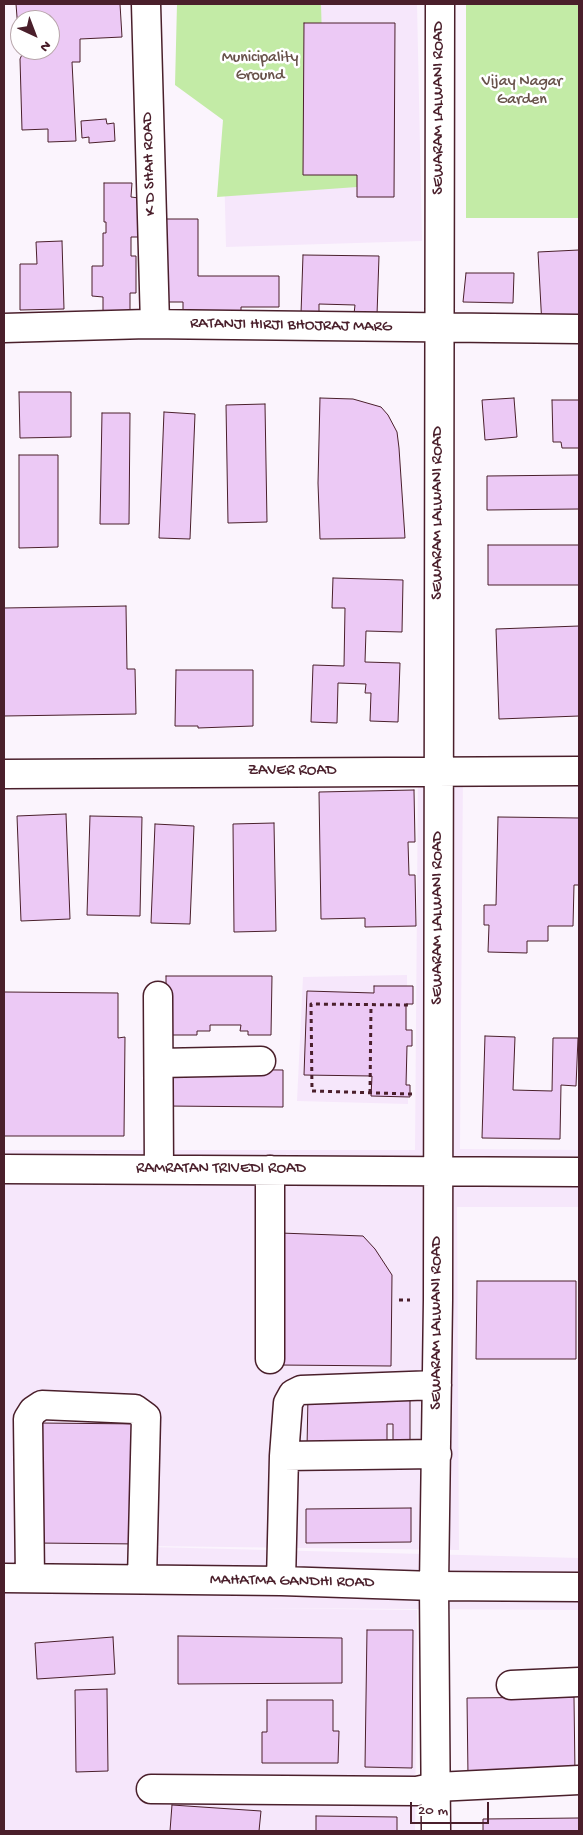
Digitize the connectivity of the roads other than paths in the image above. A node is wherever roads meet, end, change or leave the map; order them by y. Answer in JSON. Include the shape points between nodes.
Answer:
{"nodes":[{"id":1,"x":146,"y":4,"type":"edge"},
{"id":2,"x":440,"y":4,"type":"edge"},
{"id":3,"x":154,"y":324,"type":"junction"},
{"id":4,"x":439,"y":327,"type":"junction"},
{"id":5,"x":4,"y":328,"type":"edge"},
{"id":6,"x":579,"y":329,"type":"edge"},
{"id":7,"x":579,"y":771,"type":"edge"},
{"id":8,"x":440,"y":772,"type":"junction"},
{"id":9,"x":4,"y":774,"type":"edge"},
{"id":10,"x":158,"y":996,"type":"dead end"},
{"id":11,"x":261,"y":1061,"type":"dead end"},
{"id":12,"x":159,"y":1063,"type":"junction"},
{"id":13,"x":4,"y":1169,"type":"edge"},
{"id":14,"x":159,"y":1170,"type":"junction"},
{"id":15,"x":270,"y":1170,"type":"junction"},
{"id":16,"x":438,"y":1171,"type":"junction"},
{"id":17,"x":579,"y":1172,"type":"edge"},
{"id":18,"x":270,"y":1359,"type":"dead end"},
{"id":19,"x":437,"y":1385,"type":"junction"},
{"id":20,"x":437,"y":1454,"type":"junction"},
{"id":21,"x":284,"y":1456,"type":"junction"},
{"id":22,"x":4,"y":1578,"type":"edge"},
{"id":23,"x":30,"y":1578,"type":"junction"},
{"id":24,"x":142,"y":1579,"type":"junction"},
{"id":25,"x":280,"y":1581,"type":"junction"},
{"id":26,"x":434,"y":1586,"type":"junction"},
{"id":27,"x":579,"y":1587,"type":"edge"},
{"id":28,"x":579,"y":1682,"type":"edge"},
{"id":29,"x":511,"y":1685,"type":"dead end"},
{"id":30,"x":579,"y":1780,"type":"edge"},
{"id":31,"x":151,"y":1790,"type":"dead end"},
{"id":32,"x":436,"y":1794,"type":"junction"},
{"id":33,"x":549,"y":1798,"type":"dead end"},
{"id":34,"x":436,"y":1831,"type":"edge"}],
"edges":[{"from":1,"to":3,"type":"street","name":"K D SHAH ROAD"},
{"from":2,"to":4,"type":"street","name":"SEWARAM LALWANI ROAD"},
{"from":3,"to":4,"type":"street","name":"RATANJI HIRJI BHOJRAJ MARG"},
{"from":3,"to":5,"type":"street","name":"RATANJI HIRJI BHOJRAJ MARG"},
{"from":4,"to":6,"type":"street","name":"RATANJI HIRJI BHOJRAJ MARG"},
{"from":4,"to":8,"type":"street","name":"SEWARAM LALWANI ROAD"},
{"from":7,"to":8,"type":"street","name":"ZAVER ROAD"},
{"from":8,"to":9,"type":"street","name":"ZAVER ROAD"},
{"from":8,"to":16,"type":"street","name":"SEWARAM LALWANI ROAD"},
{"from":10,"to":12,"type":"street"},
{"from":11,"to":12,"type":"street"},
{"from":12,"to":14,"type":"street"},
{"from":13,"to":14,"type":"street","name":"RAMRATAN TRIVEDI ROAD"},
{"from":14,"to":15,"type":"street","name":"RAMRATAN TRIVEDI ROAD"},
{"from":15,"to":16,"type":"street","name":"RAMRATAN TRIVEDI ROAD"},
{"from":15,"to":18,"type":"street"},
{"from":16,"to":17,"type":"street","name":"RAMRATAN TRIVEDI ROAD"},
{"from":16,"to":19,"type":"street","name":"SEWARAM LALWANI ROAD"},
{"from":19,"to":20,"type":"street","name":"SEWARAM LALWANI ROAD"},
{"from":19,"to":21,"type":"street","via":[[301,1390],[293,1394],[288,1403]]},
{"from":20,"to":21,"type":"street"},
{"from":20,"to":26,"type":"street","name":"SEWARAM LALWANI ROAD"},
{"from":21,"to":25,"type":"street"},
{"from":22,"to":23,"type":"street","name":"MAHATMA GANDHI ROAD"},
{"from":23,"to":24,"type":"street","name":"MAHATMA GANDHI ROAD"},
{"from":23,"to":24,"type":"street","via":[[28,1419],[32,1411],[42,1405],[135,1409],[146,1417]]},
{"from":24,"to":25,"type":"street","name":"MAHATMA GANDHI ROAD"},
{"from":25,"to":26,"type":"street","name":"MAHATMA GANDHI ROAD"},
{"from":26,"to":27,"type":"street","name":"MAHATMA GANDHI ROAD"},
{"from":26,"to":32,"type":"street","name":"SEWARAM LALWANI ROAD"},
{"from":28,"to":29,"type":"street"},
{"from":30,"to":32,"type":"street"},
{"from":31,"to":32,"type":"street","via":[[417,1791]]},
{"from":32,"to":33,"type":"street"},
{"from":32,"to":34,"type":"street","name":"SEWARAM LALWANI ROAD"}]}
